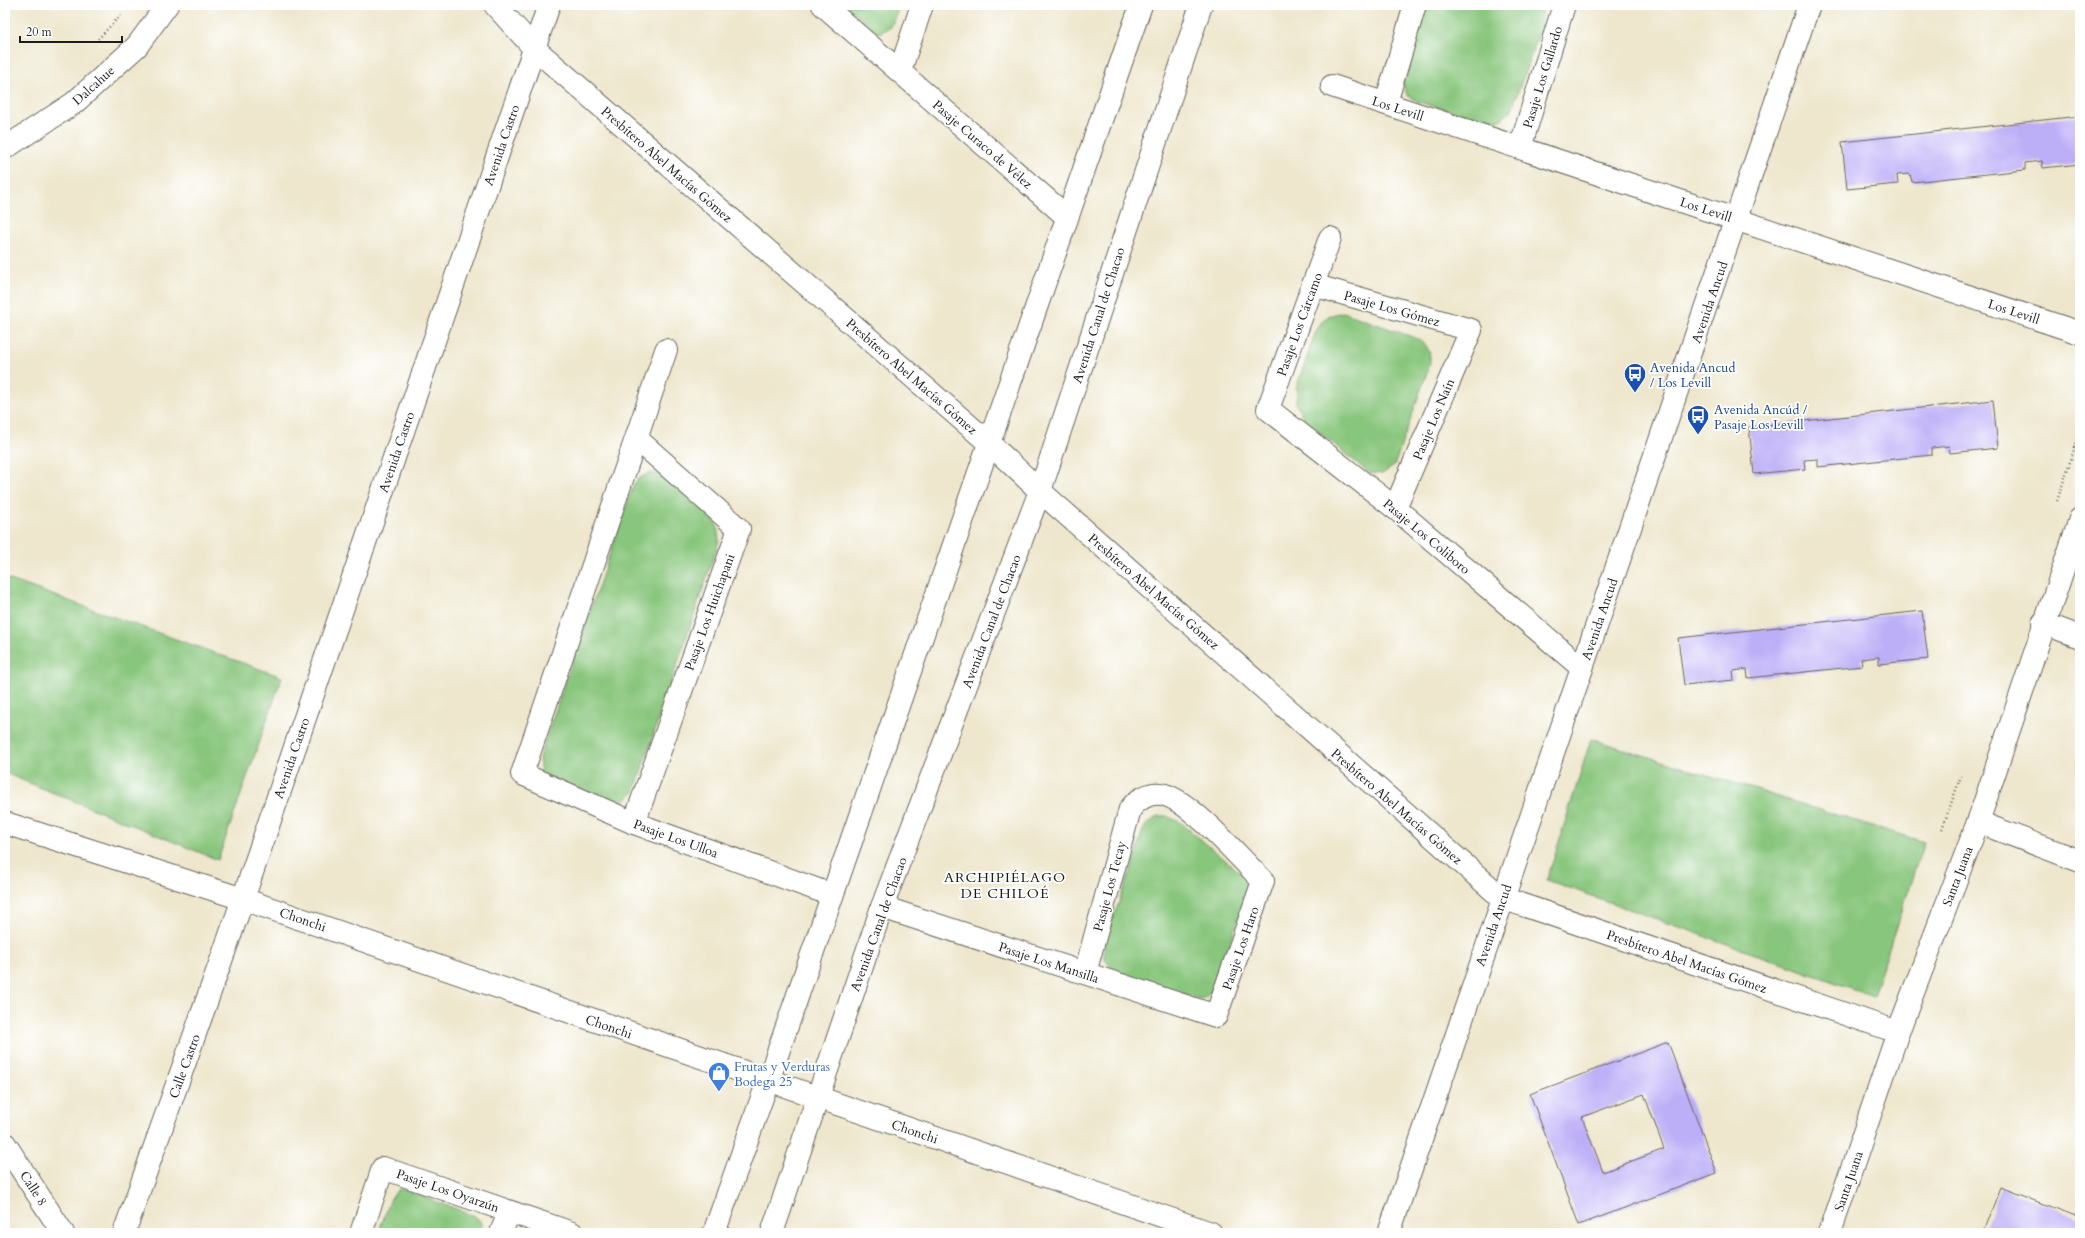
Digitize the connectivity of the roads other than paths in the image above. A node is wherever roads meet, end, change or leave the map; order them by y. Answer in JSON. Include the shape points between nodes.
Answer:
{"nodes":[{"id":1,"x":167,"y":5,"type":"edge"},
{"id":2,"x":494,"y":5,"type":"edge"},
{"id":3,"x":549,"y":5,"type":"edge"},
{"id":4,"x":822,"y":5,"type":"edge"},
{"id":5,"x":922,"y":5,"type":"edge"},
{"id":6,"x":1141,"y":5,"type":"edge"},
{"id":7,"x":1201,"y":5,"type":"edge"},
{"id":8,"x":1415,"y":5,"type":"edge"},
{"id":9,"x":1564,"y":5,"type":"edge"},
{"id":10,"x":1809,"y":5,"type":"edge"},
{"id":11,"x":534,"y":48,"type":"junction"},
{"id":12,"x":900,"y":71,"type":"junction"},
{"id":13,"x":1332,"y":86,"type":"dead end"},
{"id":14,"x":1386,"y":103,"type":"junction"},
{"id":15,"x":5,"y":148,"type":"edge"},
{"id":16,"x":1520,"y":148,"type":"junction"},
{"id":17,"x":1066,"y":216,"type":"junction"},
{"id":18,"x":1738,"y":220,"type":"junction"},
{"id":19,"x":1330,"y":238,"type":"dead end"},
{"id":20,"x":1313,"y":285,"type":"junction"},
{"id":21,"x":1471,"y":330,"type":"joint"},
{"id":22,"x":2080,"y":333,"type":"edge"},
{"id":23,"x":666,"y":350,"type":"dead end"},
{"id":24,"x":1268,"y":409,"type":"joint"},
{"id":25,"x":636,"y":439,"type":"junction"},
{"id":26,"x":989,"y":443,"type":"junction"},
{"id":27,"x":1040,"y":491,"type":"junction"},
{"id":28,"x":1395,"y":508,"type":"junction"},
{"id":29,"x":2080,"y":519,"type":"edge"},
{"id":30,"x":2044,"y":623,"type":"junction"},
{"id":31,"x":2080,"y":638,"type":"edge"},
{"id":32,"x":1582,"y":668,"type":"junction"},
{"id":33,"x":1978,"y":822,"type":"junction"},
{"id":34,"x":5,"y":823,"type":"edge"},
{"id":35,"x":634,"y":824,"type":"junction"},
{"id":36,"x":2080,"y":861,"type":"edge"},
{"id":37,"x":1263,"y":881,"type":"joint"},
{"id":38,"x":832,"y":895,"type":"junction"},
{"id":39,"x":1502,"y":898,"type":"junction"},
{"id":40,"x":243,"y":899,"type":"junction"},
{"id":41,"x":882,"y":907,"type":"junction"},
{"id":42,"x":1085,"y":973,"type":"junction"},
{"id":43,"x":1216,"y":1016,"type":"joint"},
{"id":44,"x":1898,"y":1032,"type":"junction"},
{"id":45,"x":768,"y":1081,"type":"junction"},
{"id":46,"x":817,"y":1097,"type":"junction"},
{"id":47,"x":5,"y":1144,"type":"edge"},
{"id":48,"x":509,"y":1212,"type":"junction"},
{"id":49,"x":63,"y":1233,"type":"edge"},
{"id":50,"x":124,"y":1233,"type":"edge"},
{"id":51,"x":361,"y":1233,"type":"edge"},
{"id":52,"x":501,"y":1233,"type":"edge"},
{"id":53,"x":572,"y":1233,"type":"edge"},
{"id":54,"x":714,"y":1233,"type":"edge"},
{"id":55,"x":772,"y":1233,"type":"edge"},
{"id":56,"x":1211,"y":1233,"type":"edge"},
{"id":57,"x":1389,"y":1233,"type":"edge"},
{"id":58,"x":1830,"y":1233,"type":"edge"}],
"edges":[{"from":1,"to":15,"type":"street","name":"Dalcahue","via":[[137,46],[74,103]]},
{"from":2,"to":11,"type":"street","name":"Presbítero Abel Macías Gómez"},
{"from":3,"to":11,"type":"street","name":"Avenida Castro"},
{"from":4,"to":12,"type":"street","name":"Pasaje Curaco de Vélez"},
{"from":5,"to":12,"type":"street"},
{"from":6,"to":17,"type":"street"},
{"from":7,"to":27,"type":"street","name":"Avenida Canal de Chacao"},
{"from":8,"to":14,"type":"street"},
{"from":9,"to":16,"type":"street","name":"Pasaje Los Gallardo"},
{"from":10,"to":18,"type":"street","name":"Avenida Ancud"},
{"from":11,"to":26,"type":"street","name":"Presbítero Abel Macías Gómez"},
{"from":11,"to":40,"type":"street","name":"Avenida Castro"},
{"from":12,"to":17,"type":"street","name":"Pasaje Curaco de Vélez"},
{"from":13,"to":14,"type":"street","name":"Los Levill"},
{"from":14,"to":16,"type":"street","name":"Los Levill"},
{"from":16,"to":18,"type":"street","name":"Los Levill"},
{"from":17,"to":26,"type":"street"},
{"from":18,"to":22,"type":"street","name":"Los Levill"},
{"from":18,"to":32,"type":"street","name":"Avenida Ancud"},
{"from":19,"to":20,"type":"street","name":"Pasaje Los Cárcamo"},
{"from":20,"to":21,"type":"street","name":"Pasaje Los Gómez"},
{"from":20,"to":24,"type":"street","name":"Pasaje Los Cárcamo"},
{"from":21,"to":28,"type":"street","name":"Pasaje Los Naín"},
{"from":23,"to":25,"type":"street"},
{"from":24,"to":28,"type":"street","name":"Pasaje Los Coliboro"},
{"from":25,"to":35,"type":"street","name":"Pasaje Los Huichapani","via":[[739,529]]},
{"from":25,"to":35,"type":"street","name":"Pasaje Los Ulloa","via":[[522,774]]},
{"from":26,"to":27,"type":"street","name":"Presbítero Abel Macías Gómez"},
{"from":26,"to":38,"type":"street"},
{"from":27,"to":39,"type":"street","name":"Presbítero Abel Macías Gómez"},
{"from":27,"to":41,"type":"street","name":"Avenida Canal de Chacao"},
{"from":28,"to":32,"type":"street","name":"Pasaje Los Coliboro"},
{"from":29,"to":30,"type":"street","name":"Santa Juana"},
{"from":30,"to":31,"type":"street"},
{"from":30,"to":33,"type":"street","name":"Santa Juana"},
{"from":32,"to":39,"type":"street","name":"Avenida Ancud"},
{"from":33,"to":36,"type":"street"},
{"from":33,"to":44,"type":"street","name":"Santa Juana"},
{"from":34,"to":40,"type":"street","name":"Chonchi"},
{"from":35,"to":38,"type":"street","name":"Pasaje Los Ulloa"},
{"from":37,"to":42,"type":"street","name":"Pasaje Los Tecay","via":[[1213,829],[1177,800],[1161,794],[1148,795],[1137,801],[1130,809]]},
{"from":37,"to":43,"type":"street","name":"Pasaje Los Haro"},
{"from":38,"to":45,"type":"street"},
{"from":39,"to":44,"type":"street","name":"Presbítero Abel Macías Gómez"},
{"from":39,"to":57,"type":"street","name":"Avenida Ancud"},
{"from":40,"to":45,"type":"street","name":"Chonchi"},
{"from":40,"to":50,"type":"street","name":"Calle Castro"},
{"from":41,"to":42,"type":"street","name":"Pasaje Los Mansilla"},
{"from":41,"to":46,"type":"street","name":"Avenida Canal de Chacao"},
{"from":42,"to":43,"type":"street","name":"Pasaje Los Mansilla"},
{"from":44,"to":58,"type":"street","name":"Santa Juana"},
{"from":45,"to":46,"type":"street","name":"Chonchi"},
{"from":45,"to":54,"type":"street"},
{"from":46,"to":55,"type":"street","name":"Avenida Canal de Chacao"},
{"from":46,"to":56,"type":"street","name":"Chonchi"},
{"from":47,"to":49,"type":"street","name":"Calle 8"},
{"from":48,"to":51,"type":"street","name":"Pasaje Los Oyarzún","via":[[383,1168]]},
{"from":48,"to":52,"type":"street","name":"Pasaje Los Oyarzún"},
{"from":48,"to":53,"type":"street","name":"Pasaje Los Oyarzún"}]}
